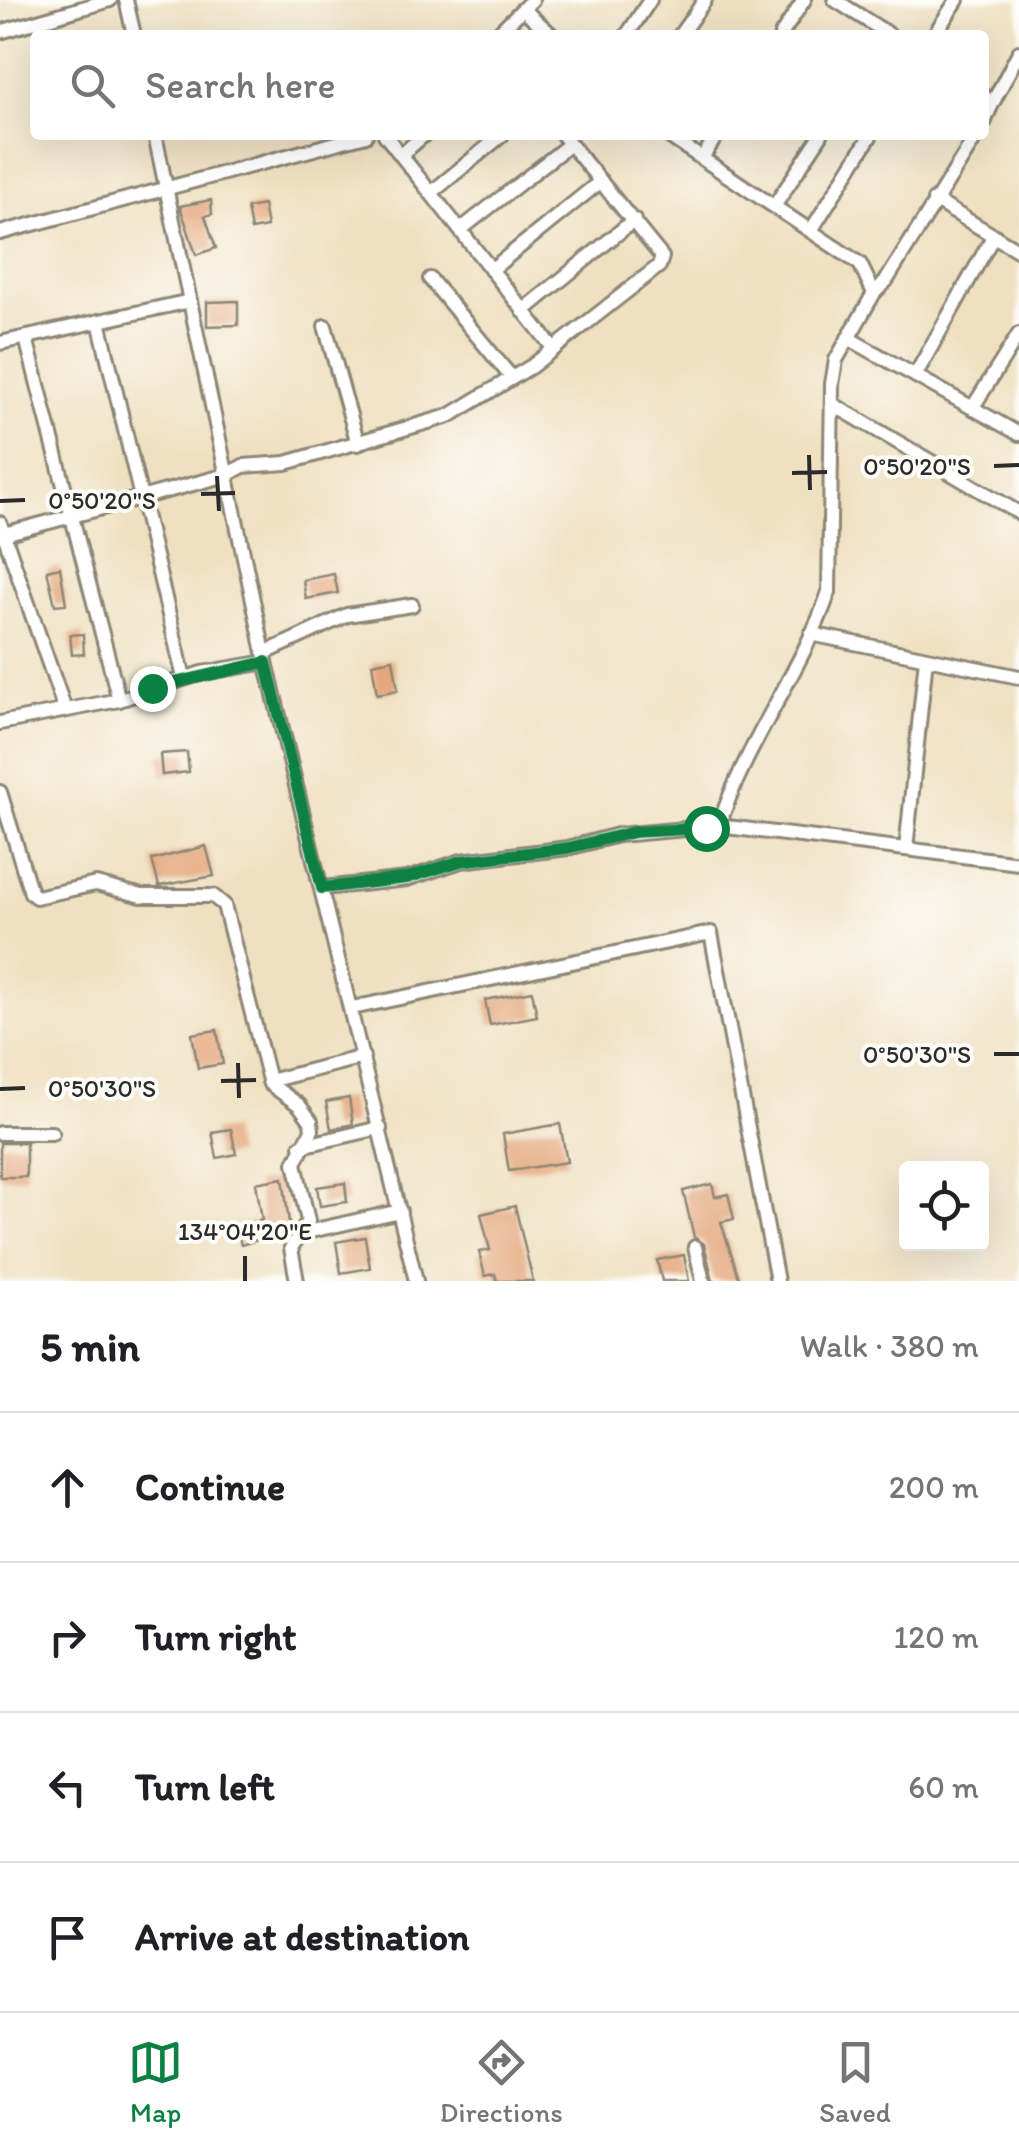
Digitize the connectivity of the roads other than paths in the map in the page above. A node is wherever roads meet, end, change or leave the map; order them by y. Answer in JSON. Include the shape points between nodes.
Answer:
{"nodes":[{"id":1,"x":110,"y":0,"type":"edge"},
{"id":2,"x":126,"y":0,"type":"edge"},
{"id":3,"x":650,"y":0,"type":"edge"},
{"id":4,"x":704,"y":0,"type":"edge"},
{"id":5,"x":804,"y":0,"type":"edge"},
{"id":6,"x":835,"y":0,"type":"edge"},
{"id":7,"x":957,"y":0,"type":"edge"},
{"id":8,"x":526,"y":4,"type":"edge"},
{"id":9,"x":852,"y":4,"type":"edge"},
{"id":10,"x":133,"y":30,"type":"edge"},
{"id":11,"x":501,"y":30,"type":"edge"},
{"id":12,"x":548,"y":30,"type":"edge"},
{"id":13,"x":630,"y":30,"type":"edge"},
{"id":14,"x":683,"y":30,"type":"edge"},
{"id":15,"x":784,"y":30,"type":"edge"},
{"id":16,"x":883,"y":30,"type":"edge"},
{"id":17,"x":937,"y":30,"type":"edge"},
{"id":18,"x":0,"y":32,"type":"edge"},
{"id":19,"x":1019,"y":52,"type":"edge"},
{"id":20,"x":989,"y":99,"type":"edge"},
{"id":21,"x":159,"y":140,"type":"edge"},
{"id":22,"x":348,"y":140,"type":"edge"},
{"id":23,"x":389,"y":140,"type":"edge"},
{"id":24,"x":418,"y":140,"type":"edge"},
{"id":25,"x":496,"y":140,"type":"edge"},
{"id":26,"x":566,"y":140,"type":"edge"},
{"id":27,"x":675,"y":140,"type":"edge"},
{"id":28,"x":714,"y":140,"type":"edge"},
{"id":29,"x":818,"y":140,"type":"edge"},
{"id":30,"x":868,"y":140,"type":"edge"},
{"id":31,"x":975,"y":140,"type":"edge"},
{"id":32,"x":401,"y":155,"type":"junction"},
{"id":33,"x":702,"y":158,"type":"junction"},
{"id":34,"x":601,"y":181,"type":"junction"},
{"id":35,"x":167,"y":189,"type":"junction"},
{"id":36,"x":431,"y":193,"type":"junction"},
{"id":37,"x":934,"y":200,"type":"junction"},
{"id":38,"x":775,"y":206,"type":"junction"},
{"id":39,"x":634,"y":220,"type":"junction"},
{"id":40,"x":812,"y":229,"type":"junction"},
{"id":41,"x":460,"y":230,"type":"junction"},
{"id":42,"x":0,"y":233,"type":"edge"},
{"id":43,"x":994,"y":236,"type":"junction"},
{"id":44,"x":1019,"y":251,"type":"edge"},
{"id":45,"x":491,"y":270,"type":"junction"},
{"id":46,"x":430,"y":279,"type":"dead end"},
{"id":47,"x":874,"y":292,"type":"junction"},
{"id":48,"x":190,"y":301,"type":"junction"},
{"id":49,"x":523,"y":310,"type":"junction"},
{"id":50,"x":99,"y":321,"type":"junction"},
{"id":51,"x":325,"y":326,"type":"dead end"},
{"id":52,"x":1019,"y":334,"type":"edge"},
{"id":53,"x":26,"y":338,"type":"junction"},
{"id":54,"x":848,"y":338,"type":"junction"},
{"id":55,"x":0,"y":343,"type":"edge"},
{"id":56,"x":554,"y":349,"type":"junction"},
{"id":57,"x":916,"y":374,"type":"junction"},
{"id":58,"x":512,"y":378,"type":"junction"},
{"id":59,"x":834,"y":406,"type":"junction"},
{"id":60,"x":973,"y":407,"type":"junction"},
{"id":61,"x":1019,"y":434,"type":"edge"},
{"id":62,"x":358,"y":444,"type":"junction"},
{"id":63,"x":227,"y":476,"type":"junction"},
{"id":64,"x":138,"y":499,"type":"junction"},
{"id":65,"x":1019,"y":513,"type":"edge"},
{"id":66,"x":70,"y":517,"type":"junction"},
{"id":67,"x":1,"y":531,"type":"edge"},
{"id":68,"x":412,"y":605,"type":"dead end"},
{"id":69,"x":811,"y":634,"type":"junction"},
{"id":70,"x":266,"y":657,"type":"junction"},
{"id":71,"x":926,"y":658,"type":"junction"},
{"id":72,"x":1019,"y":677,"type":"edge"},
{"id":73,"x":184,"y":678,"type":"junction"},
{"id":74,"x":119,"y":700,"type":"junction"},
{"id":75,"x":65,"y":710,"type":"junction"},
{"id":76,"x":0,"y":723,"type":"edge"},
{"id":77,"x":0,"y":792,"type":"edge"},
{"id":78,"x":719,"y":826,"type":"junction"},
{"id":79,"x":906,"y":849,"type":"junction"},
{"id":80,"x":1019,"y":863,"type":"edge"},
{"id":81,"x":322,"y":888,"type":"junction"},
{"id":82,"x":352,"y":1008,"type":"junction"},
{"id":83,"x":364,"y":1057,"type":"junction"},
{"id":84,"x":269,"y":1081,"type":"junction"},
{"id":85,"x":380,"y":1128,"type":"junction"},
{"id":86,"x":0,"y":1133,"type":"edge"},
{"id":87,"x":52,"y":1133,"type":"dead end"},
{"id":88,"x":302,"y":1146,"type":"junction"},
{"id":89,"x":400,"y":1211,"type":"junction"},
{"id":90,"x":302,"y":1233,"type":"junction"},
{"id":91,"x":695,"y":1248,"type":"dead end"},
{"id":92,"x":297,"y":1281,"type":"edge"},
{"id":93,"x":416,"y":1281,"type":"edge"},
{"id":94,"x":704,"y":1281,"type":"edge"},
{"id":95,"x":778,"y":1281,"type":"edge"}],
"edges":[{"from":1,"to":18,"type":"street"},
{"from":2,"to":10,"type":"street"},
{"from":3,"to":13,"type":"street"},
{"from":4,"to":14,"type":"street"},
{"from":5,"to":15,"type":"street"},
{"from":6,"to":9,"type":"street"},
{"from":7,"to":17,"type":"street"},
{"from":8,"to":11,"type":"street"},
{"from":8,"to":12,"type":"street"},
{"from":9,"to":16,"type":"street"},
{"from":19,"to":20,"type":"street"},
{"from":21,"to":35,"type":"street"},
{"from":22,"to":35,"type":"street"},
{"from":23,"to":32,"type":"street"},
{"from":24,"to":32,"type":"street"},
{"from":25,"to":36,"type":"street"},
{"from":26,"to":34,"type":"street"},
{"from":26,"to":41,"type":"street"},
{"from":27,"to":33,"type":"street"},
{"from":28,"to":33,"type":"street"},
{"from":29,"to":38,"type":"street"},
{"from":30,"to":40,"type":"street"},
{"from":31,"to":37,"type":"street"},
{"from":32,"to":36,"type":"street"},
{"from":33,"to":38,"type":"street"},
{"from":34,"to":39,"type":"street"},
{"from":34,"to":45,"type":"street"},
{"from":35,"to":42,"type":"street"},
{"from":35,"to":48,"type":"street"},
{"from":36,"to":41,"type":"street"},
{"from":37,"to":43,"type":"street"},
{"from":37,"to":47,"type":"street"},
{"from":38,"to":40,"type":"street"},
{"from":39,"to":49,"type":"street"},
{"from":39,"to":56,"type":"street","via":[[662,262]]},
{"from":40,"to":47,"type":"street","via":[[860,264]]},
{"from":41,"to":45,"type":"street"},
{"from":43,"to":44,"type":"street"},
{"from":43,"to":57,"type":"street"},
{"from":45,"to":49,"type":"street"},
{"from":46,"to":58,"type":"street"},
{"from":47,"to":54,"type":"street"},
{"from":48,"to":50,"type":"street"},
{"from":48,"to":63,"type":"street"},
{"from":49,"to":56,"type":"street"},
{"from":50,"to":53,"type":"street"},
{"from":50,"to":64,"type":"street"},
{"from":51,"to":62,"type":"street"},
{"from":52,"to":60,"type":"street"},
{"from":53,"to":55,"type":"street"},
{"from":53,"to":66,"type":"street"},
{"from":54,"to":57,"type":"street"},
{"from":54,"to":59,"type":"street","via":[[836,360]]},
{"from":56,"to":58,"type":"street"},
{"from":57,"to":60,"type":"street"},
{"from":58,"to":62,"type":"street","via":[[426,426]]},
{"from":59,"to":65,"type":"street"},
{"from":59,"to":69,"type":"street","via":[[828,592]]},
{"from":60,"to":61,"type":"street"},
{"from":62,"to":63,"type":"street","via":[[286,463],[243,466]]},
{"from":63,"to":64,"type":"street"},
{"from":63,"to":70,"type":"street"},
{"from":64,"to":66,"type":"street"},
{"from":64,"to":73,"type":"street"},
{"from":66,"to":67,"type":"street"},
{"from":66,"to":74,"type":"street"},
{"from":67,"to":75,"type":"street"},
{"from":68,"to":70,"type":"street","via":[[347,615]]},
{"from":69,"to":71,"type":"street"},
{"from":69,"to":78,"type":"street"},
{"from":70,"to":73,"type":"street"},
{"from":70,"to":81,"type":"street"},
{"from":71,"to":72,"type":"street"},
{"from":71,"to":79,"type":"street"},
{"from":73,"to":74,"type":"street"},
{"from":74,"to":75,"type":"street"},
{"from":75,"to":76,"type":"street"},
{"from":77,"to":84,"type":"street","via":[[36,897],[96,884],[142,896],[198,894],[222,901]]},
{"from":78,"to":79,"type":"street"},
{"from":78,"to":81,"type":"street","via":[[634,832],[461,861],[407,878]]},
{"from":79,"to":80,"type":"street"},
{"from":81,"to":82,"type":"street"},
{"from":82,"to":83,"type":"street"},
{"from":82,"to":95,"type":"street","via":[[711,934]]},
{"from":83,"to":84,"type":"street"},
{"from":83,"to":85,"type":"street"},
{"from":84,"to":88,"type":"street","via":[[306,1112],[312,1130]]},
{"from":85,"to":88,"type":"street"},
{"from":85,"to":89,"type":"street"},
{"from":86,"to":87,"type":"street"},
{"from":88,"to":90,"type":"street","via":[[295,1168],[307,1213]]},
{"from":89,"to":90,"type":"street"},
{"from":89,"to":93,"type":"street"},
{"from":90,"to":92,"type":"street","via":[[292,1248]]},
{"from":91,"to":94,"type":"street"}]}
